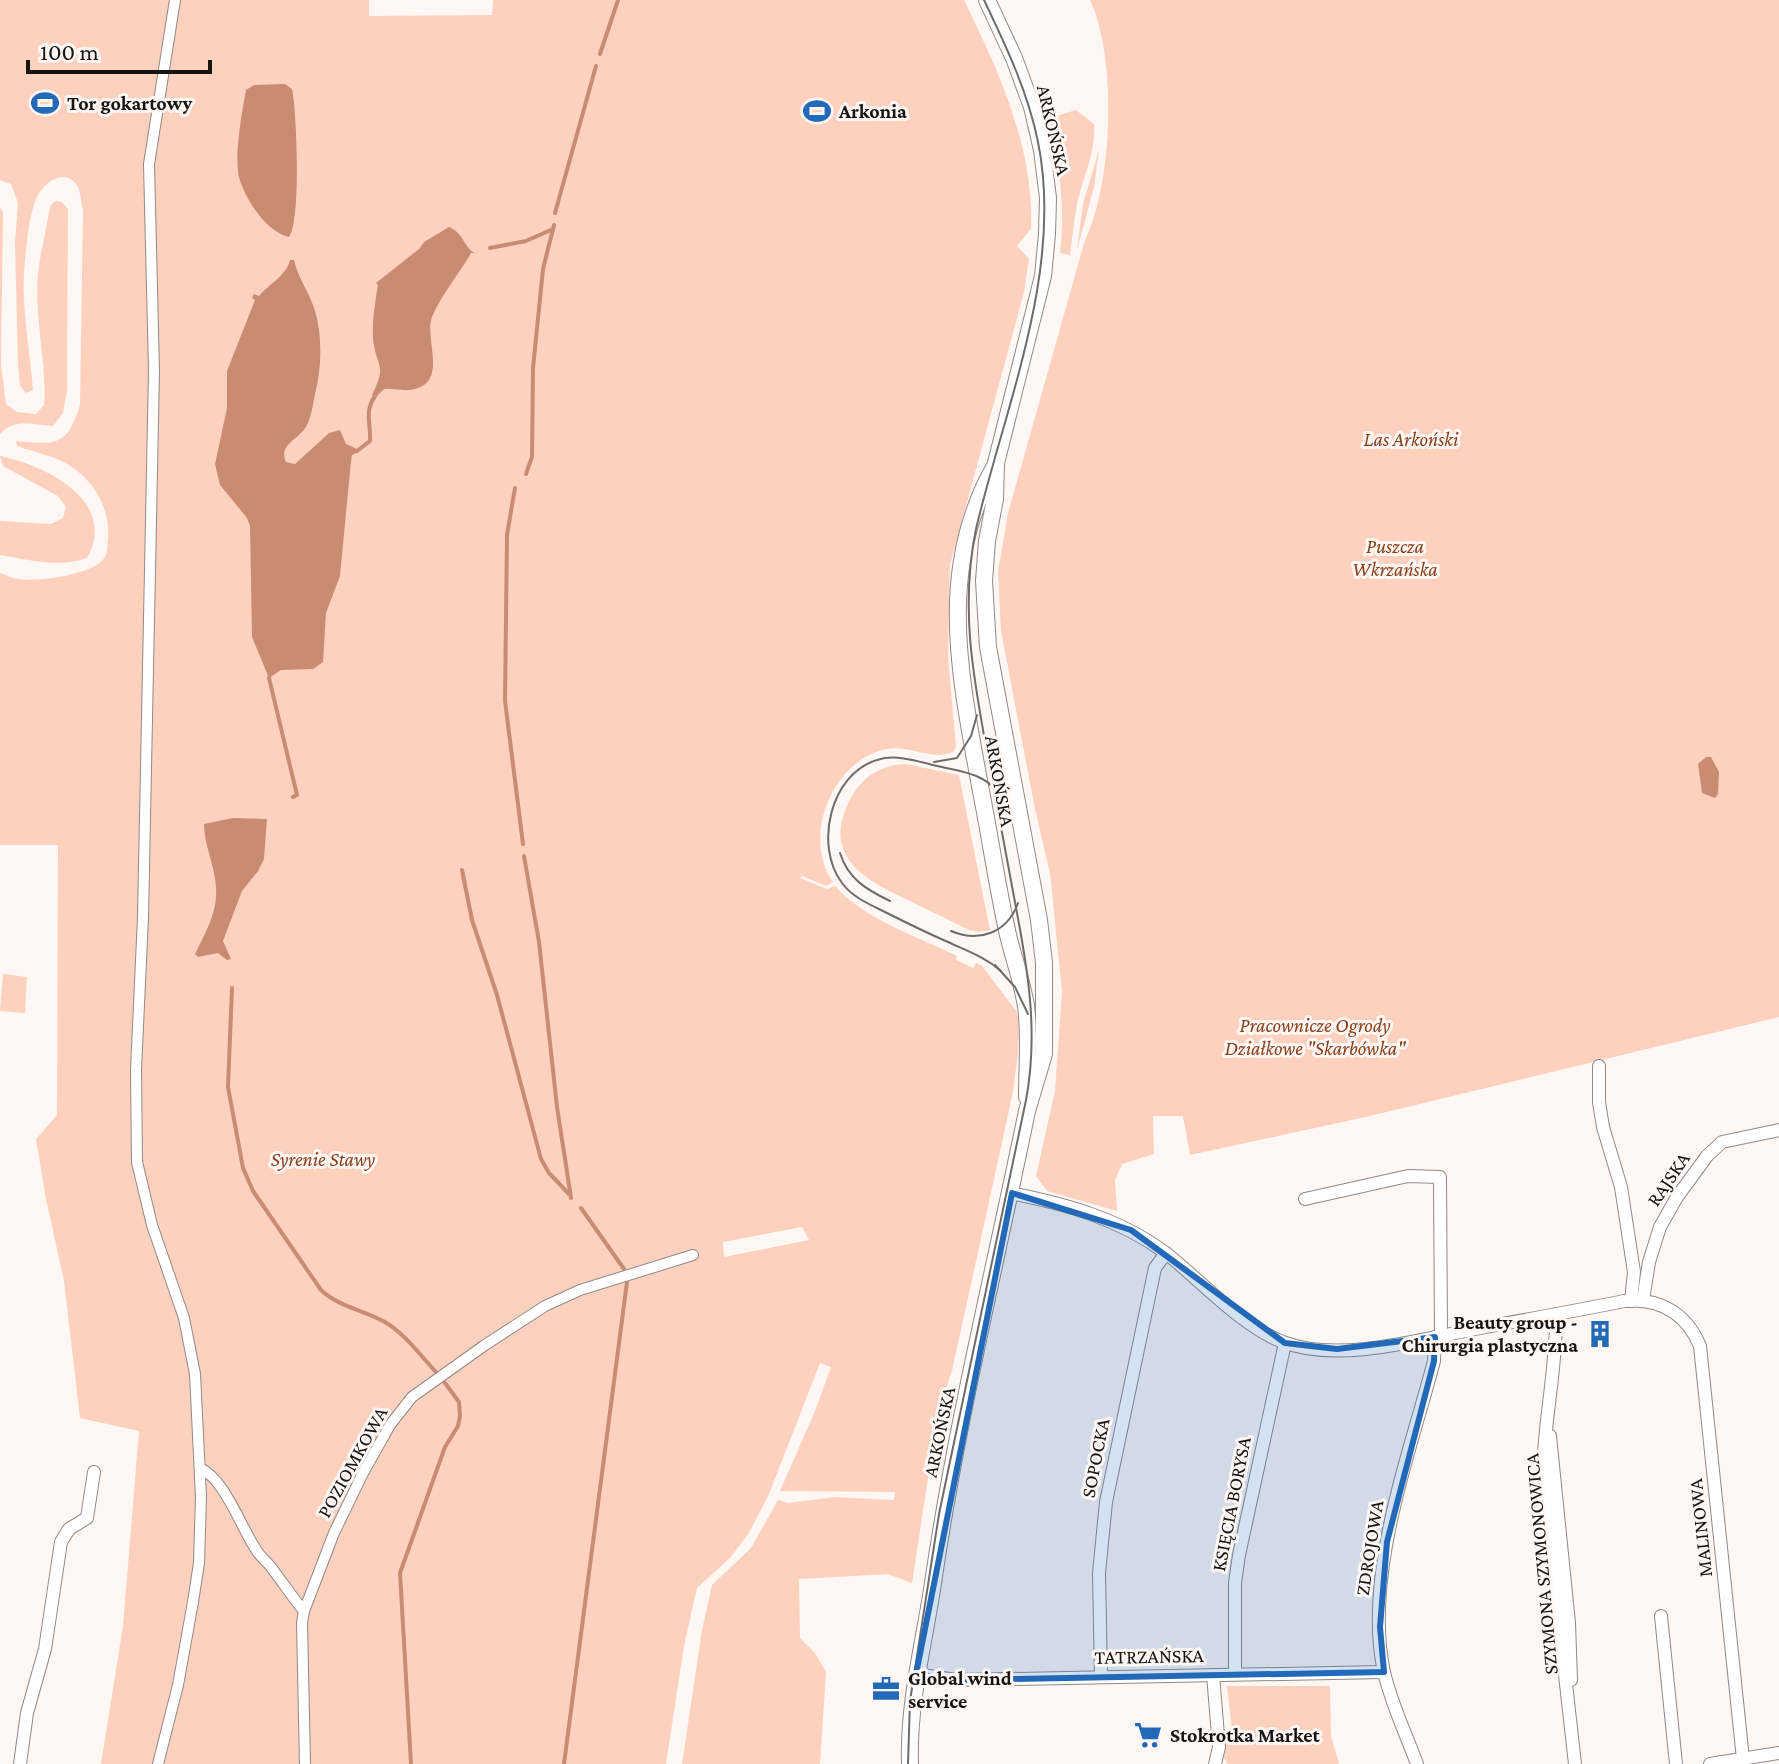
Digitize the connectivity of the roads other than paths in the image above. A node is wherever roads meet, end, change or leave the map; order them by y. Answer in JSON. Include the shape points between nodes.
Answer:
{"nodes":[{"id":1,"x":175,"y":0,"type":"edge"},
{"id":2,"x":987,"y":0,"type":"edge"},
{"id":3,"x":996,"y":463,"type":"junction"},
{"id":4,"x":1599,"y":1066,"type":"dead end"},
{"id":5,"x":1027,"y":1111,"type":"junction"},
{"id":6,"x":1779,"y":1130,"type":"edge"},
{"id":7,"x":1010,"y":1193,"type":"junction"},
{"id":8,"x":1305,"y":1199,"type":"dead end"},
{"id":9,"x":1166,"y":1253,"type":"junction"},
{"id":10,"x":693,"y":1255,"type":"dead end"},
{"id":11,"x":1637,"y":1300,"type":"junction"},
{"id":12,"x":1556,"y":1314,"type":"junction"},
{"id":13,"x":1438,"y":1336,"type":"junction"},
{"id":14,"x":1285,"y":1343,"type":"junction"},
{"id":15,"x":200,"y":1468,"type":"junction"},
{"id":16,"x":94,"y":1472,"type":"dead end"},
{"id":17,"x":304,"y":1611,"type":"junction"},
{"id":18,"x":1661,"y":1616,"type":"dead end"},
{"id":19,"x":1384,"y":1672,"type":"junction"},
{"id":20,"x":916,"y":1674,"type":"junction"},
{"id":21,"x":1235,"y":1674,"type":"junction"},
{"id":22,"x":1213,"y":1675,"type":"junction"},
{"id":23,"x":1101,"y":1677,"type":"junction"},
{"id":24,"x":1779,"y":1753,"type":"edge"},
{"id":25,"x":1743,"y":1759,"type":"junction"},
{"id":26,"x":1219,"y":1761,"type":"edge"},
{"id":27,"x":20,"y":1764,"type":"edge"},
{"id":28,"x":158,"y":1764,"type":"edge"},
{"id":29,"x":305,"y":1764,"type":"edge"},
{"id":30,"x":910,"y":1764,"type":"edge"},
{"id":31,"x":1417,"y":1764,"type":"edge"},
{"id":32,"x":1575,"y":1764,"type":"edge"},
{"id":33,"x":1676,"y":1764,"type":"edge"},
{"id":34,"x":1710,"y":1764,"type":"edge"}],
"edges":[{"from":1,"to":15,"type":"street","via":[[149,164],[154,371],[137,1162],[184,1318],[195,1374]]},
{"from":2,"to":3,"type":"street","name":"ARKOŃSKA","via":[[1032,107],[1048,204],[1040,290]]},
{"from":3,"to":5,"type":"street","name":"ARKOŃSKA","via":[[984,573],[986,635],[1045,973],[1044,1054]]},
{"from":3,"to":5,"type":"street","name":"ARKOŃSKA","via":[[978,496],[965,547],[957,637],[963,697],[1024,995]]},
{"from":4,"to":11,"type":"street","name":"RAJSKA","via":[[1603,1127],[1621,1187]]},
{"from":5,"to":7,"type":"street","name":"ARKOŃSKA"},
{"from":6,"to":11,"type":"street","name":"RAJSKA","via":[[1722,1142],[1707,1156],[1660,1227]]},
{"from":7,"to":9,"type":"street","via":[[1085,1211]]},
{"from":7,"to":20,"type":"street","name":"ARKOŃSKA","via":[[944,1503]]},
{"from":8,"to":13,"type":"street","name":"ZDROJOWA","via":[[1408,1176],[1440,1177]]},
{"from":9,"to":14,"type":"street","via":[[1261,1331]]},
{"from":9,"to":23,"type":"street","name":"SOPOCKA","via":[[1155,1268],[1106,1502],[1099,1573]]},
{"from":10,"to":17,"type":"street","name":"POZIOMKOWA","via":[[545,1306],[412,1397],[363,1473]]},
{"from":11,"to":12,"type":"street"},
{"from":11,"to":25,"type":"street","name":"MALINOWA","via":[[1666,1306],[1686,1321],[1700,1346]]},
{"from":12,"to":13,"type":"street"},
{"from":12,"to":32,"type":"street","name":"SZYMONA SZYMONOWICA","via":[[1547,1421],[1569,1623],[1567,1704]]},
{"from":13,"to":14,"type":"street","via":[[1337,1349]]},
{"from":13,"to":19,"type":"street","name":"ZDROJOWA","via":[[1387,1542],[1380,1627]]},
{"from":14,"to":21,"type":"street","name":"KSIĘCIA BORYSA","via":[[1239,1555]]},
{"from":15,"to":17,"type":"street","via":[[219,1484],[259,1554]]},
{"from":15,"to":28,"type":"street","via":[[199,1563]]},
{"from":16,"to":27,"type":"street","via":[[87,1518],[65,1534],[58,1554],[45,1649]]},
{"from":17,"to":29,"type":"street","name":"POZIOMKOWA"},
{"from":18,"to":33,"type":"street"},
{"from":19,"to":21,"type":"street","name":"TATRZAŃSKA"},
{"from":19,"to":31,"type":"street","name":"ZDROJOWA"},
{"from":20,"to":23,"type":"street","name":"TATRZAŃSKA","via":[[956,1680]]},
{"from":20,"to":30,"type":"street","name":"ARKOŃSKA"},
{"from":21,"to":22,"type":"street","name":"TATRZAŃSKA"},
{"from":22,"to":23,"type":"street","name":"TATRZAŃSKA"},
{"from":22,"to":26,"type":"street"},
{"from":24,"to":25,"type":"street"},
{"from":25,"to":34,"type":"street"}]}
